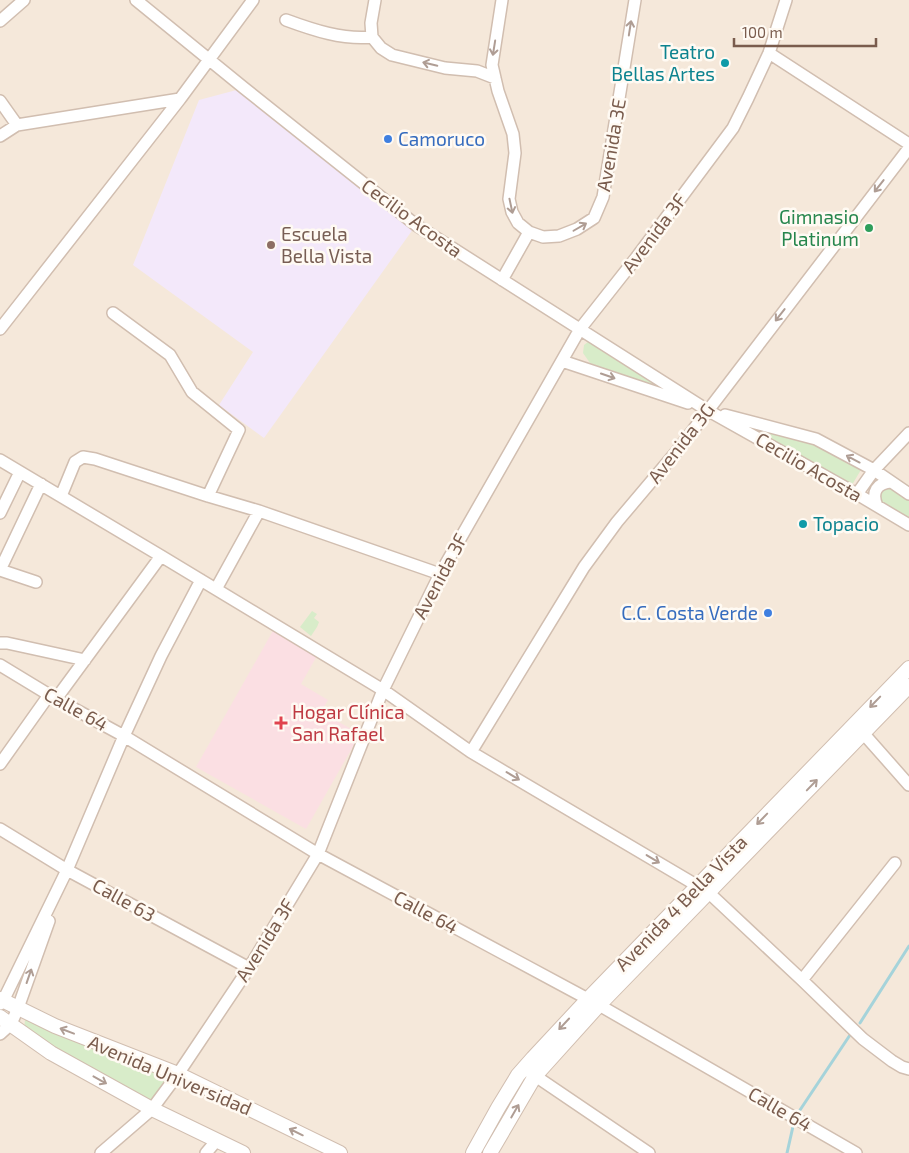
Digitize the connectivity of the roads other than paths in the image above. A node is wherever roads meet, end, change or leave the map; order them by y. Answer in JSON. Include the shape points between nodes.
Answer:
{"nodes":[{"id":1,"x":24,"y":0,"type":"edge"},
{"id":2,"x":136,"y":0,"type":"edge"},
{"id":3,"x":253,"y":0,"type":"edge"},
{"id":4,"x":375,"y":0,"type":"edge"},
{"id":5,"x":502,"y":0,"type":"edge"},
{"id":6,"x":635,"y":0,"type":"edge"},
{"id":7,"x":786,"y":0,"type":"edge"},
{"id":8,"x":286,"y":20,"type":"dead end"},
{"id":9,"x":0,"y":21,"type":"edge"},
{"id":10,"x":372,"y":37,"type":"junction"},
{"id":11,"x":769,"y":52,"type":"junction"},
{"id":12,"x":208,"y":59,"type":"junction"},
{"id":13,"x":495,"y":78,"type":"junction"},
{"id":14,"x":180,"y":99,"type":"junction"},
{"id":15,"x":0,"y":101,"type":"edge"},
{"id":16,"x":17,"y":125,"type":"junction"},
{"id":17,"x":0,"y":136,"type":"edge"},
{"id":18,"x":909,"y":146,"type":"edge"},
{"id":19,"x":529,"y":232,"type":"junction"},
{"id":20,"x":502,"y":280,"type":"junction"},
{"id":21,"x":113,"y":313,"type":"dead end"},
{"id":22,"x":0,"y":329,"type":"edge"},
{"id":23,"x":580,"y":330,"type":"junction"},
{"id":24,"x":562,"y":361,"type":"junction"},
{"id":25,"x":708,"y":410,"type":"junction"},
{"id":26,"x":909,"y":434,"type":"edge"},
{"id":27,"x":0,"y":460,"type":"edge"},
{"id":28,"x":874,"y":470,"type":"junction"},
{"id":29,"x":20,"y":472,"type":"junction"},
{"id":30,"x":891,"y":482,"type":"junction"},
{"id":31,"x":41,"y":484,"type":"junction"},
{"id":32,"x":857,"y":494,"type":"junction"},
{"id":33,"x":909,"y":494,"type":"edge"},
{"id":34,"x":62,"y":496,"type":"junction"},
{"id":35,"x":208,"y":496,"type":"junction"},
{"id":36,"x":877,"y":506,"type":"junction"},
{"id":37,"x":259,"y":511,"type":"junction"},
{"id":38,"x":0,"y":513,"type":"edge"},
{"id":39,"x":909,"y":525,"type":"edge"},
{"id":40,"x":161,"y":556,"type":"junction"},
{"id":41,"x":440,"y":574,"type":"junction"},
{"id":42,"x":201,"y":580,"type":"junction"},
{"id":43,"x":36,"y":582,"type":"dead end"},
{"id":44,"x":216,"y":589,"type":"junction"},
{"id":45,"x":0,"y":643,"type":"edge"},
{"id":46,"x":85,"y":660,"type":"junction"},
{"id":47,"x":0,"y":665,"type":"edge"},
{"id":48,"x":909,"y":668,"type":"edge"},
{"id":49,"x":909,"y":686,"type":"edge"},
{"id":50,"x":382,"y":690,"type":"junction"},
{"id":51,"x":52,"y":697,"type":"junction"},
{"id":52,"x":863,"y":733,"type":"junction"},
{"id":53,"x":124,"y":736,"type":"junction"},
{"id":54,"x":471,"y":752,"type":"junction"},
{"id":55,"x":0,"y":764,"type":"edge"},
{"id":56,"x":909,"y":785,"type":"edge"},
{"id":57,"x":0,"y":829,"type":"edge"},
{"id":58,"x":318,"y":854,"type":"junction"},
{"id":59,"x":895,"y":863,"type":"dead end"},
{"id":60,"x":67,"y":870,"type":"junction"},
{"id":61,"x":703,"y":889,"type":"junction"},
{"id":62,"x":249,"y":968,"type":"junction"},
{"id":63,"x":802,"y":980,"type":"junction"},
{"id":64,"x":1,"y":1001,"type":"edge"},
{"id":65,"x":593,"y":1002,"type":"junction"},
{"id":66,"x":18,"y":1008,"type":"junction"},
{"id":67,"x":5,"y":1020,"type":"edge"},
{"id":68,"x":0,"y":1034,"type":"edge"},
{"id":69,"x":907,"y":1065,"type":"edge"},
{"id":70,"x":530,"y":1072,"type":"junction"},
{"id":71,"x":178,"y":1074,"type":"junction"},
{"id":72,"x":152,"y":1109,"type":"junction"},
{"id":73,"x":216,"y":1140,"type":"junction"},
{"id":74,"x":101,"y":1153,"type":"edge"},
{"id":75,"x":206,"y":1153,"type":"edge"},
{"id":76,"x":243,"y":1153,"type":"edge"},
{"id":77,"x":340,"y":1153,"type":"edge"},
{"id":78,"x":473,"y":1153,"type":"edge"},
{"id":79,"x":490,"y":1153,"type":"edge"},
{"id":80,"x":649,"y":1153,"type":"edge"},
{"id":81,"x":856,"y":1153,"type":"edge"}],
"edges":[{"from":1,"to":9,"type":"street"},
{"from":2,"to":12,"type":"street","name":"Cecilio Acosta"},
{"from":3,"to":12,"type":"street"},
{"from":4,"to":10,"type":"street"},
{"from":5,"to":13,"type":"street","one_way":true,"via":[[492,65]]},
{"from":19,"to":6,"type":"street","name":"Avenida 3E","one_way":true,"via":[[543,237],[559,236],[577,230],[594,218],[602,197]]},
{"from":7,"to":11,"type":"street","name":"Avenida 3F"},
{"from":8,"to":10,"type":"street","via":[[340,36]]},
{"from":13,"to":10,"type":"street","one_way":true,"via":[[477,71],[445,68],[392,55]]},
{"from":11,"to":18,"type":"street"},
{"from":11,"to":23,"type":"street","name":"Avenida 3F","via":[[733,128]]},
{"from":12,"to":14,"type":"street"},
{"from":12,"to":20,"type":"street","name":"Cecilio Acosta","via":[[416,225]]},
{"from":13,"to":19,"type":"street","one_way":true,"via":[[514,134],[512,212],[518,223]]},
{"from":14,"to":16,"type":"street"},
{"from":14,"to":22,"type":"street"},
{"from":15,"to":16,"type":"street"},
{"from":16,"to":17,"type":"street"},
{"from":18,"to":25,"type":"street","name":"Avenida 3G","one_way":true},
{"from":19,"to":20,"type":"street"},
{"from":20,"to":23,"type":"street","name":"Cecilio Acosta"},
{"from":21,"to":35,"type":"street","via":[[170,355],[192,392],[239,430]]},
{"from":23,"to":24,"type":"street","name":"Avenida 3F"},
{"from":23,"to":25,"type":"street","name":"Cecilio Acosta"},
{"from":24,"to":25,"type":"street","one_way":true},
{"from":24,"to":41,"type":"street","name":"Avenida 3F"},
{"from":28,"to":25,"type":"street","name":"Cecilio Acosta","one_way":true,"via":[[816,439]]},
{"from":25,"to":32,"type":"street","name":"Cecilio Acosta"},
{"from":25,"to":54,"type":"street","name":"Avenida 3G","via":[[584,567]]},
{"from":26,"to":28,"type":"street"},
{"from":27,"to":29,"type":"street"},
{"from":28,"to":30,"type":"street","name":"Cecilio Acosta"},
{"from":28,"to":32,"type":"street"},
{"from":29,"to":31,"type":"street"},
{"from":29,"to":38,"type":"street"},
{"from":30,"to":33,"type":"street","name":"Cecilio Acosta"},
{"from":30,"to":36,"type":"street","via":[[878,486],[874,494]]},
{"from":31,"to":34,"type":"street"},
{"from":31,"to":43,"type":"street","via":[[0,570]]},
{"from":32,"to":36,"type":"street","name":"Cecilio Acosta"},
{"from":34,"to":35,"type":"street","via":[[75,462],[83,457]]},
{"from":34,"to":40,"type":"street"},
{"from":35,"to":37,"type":"street"},
{"from":36,"to":39,"type":"street","name":"Cecilio Acosta"},
{"from":37,"to":41,"type":"street"},
{"from":37,"to":44,"type":"street"},
{"from":40,"to":42,"type":"street"},
{"from":40,"to":46,"type":"street"},
{"from":41,"to":50,"type":"street","name":"Avenida 3F"},
{"from":42,"to":44,"type":"street"},
{"from":42,"to":53,"type":"street"},
{"from":44,"to":50,"type":"street"},
{"from":45,"to":46,"type":"street"},
{"from":46,"to":51,"type":"street"},
{"from":47,"to":51,"type":"street","name":"Calle 64"},
{"from":48,"to":61,"type":"street","name":"Avenida 4 Bella Vista","one_way":true},
{"from":49,"to":52,"type":"street","name":"Avenida 4 Bella Vista"},
{"from":50,"to":54,"type":"street"},
{"from":50,"to":58,"type":"street","name":"Avenida 3F"},
{"from":51,"to":53,"type":"street","name":"Calle 64"},
{"from":51,"to":55,"type":"street"},
{"from":52,"to":56,"type":"street"},
{"from":61,"to":52,"type":"street","name":"Avenida 4 Bella Vista","one_way":true},
{"from":53,"to":58,"type":"street","name":"Calle 64"},
{"from":53,"to":60,"type":"street"},
{"from":54,"to":61,"type":"street","one_way":true},
{"from":57,"to":60,"type":"street","name":"Calle 63"},
{"from":58,"to":62,"type":"street","name":"Avenida 3F"},
{"from":58,"to":65,"type":"street","name":"Calle 64"},
{"from":59,"to":63,"type":"street"},
{"from":60,"to":62,"type":"street","name":"Calle 63"},
{"from":60,"to":64,"type":"street"},
{"from":66,"to":60,"type":"street","one_way":true},
{"from":61,"to":63,"type":"street"},
{"from":61,"to":65,"type":"street","name":"Avenida 4 Bella Vista"},
{"from":62,"to":71,"type":"street","name":"Avenida 3F"},
{"from":63,"to":69,"type":"street","via":[[863,1039],[892,1062]]},
{"from":64,"to":66,"type":"street","name":"Avenida Universidad"},
{"from":65,"to":70,"type":"street","name":"Avenida 4 Bella Vista"},
{"from":65,"to":81,"type":"street","name":"Calle 64"},
{"from":66,"to":67,"type":"street"},
{"from":71,"to":66,"type":"street","name":"Avenida Universidad","one_way":true,"via":[[55,1026]]},
{"from":67,"to":68,"type":"street"},
{"from":67,"to":72,"type":"street","name":"Avenida Universidad","one_way":true,"via":[[51,1052]]},
{"from":70,"to":78,"type":"street","name":"Avenida 4 Bella Vista","via":[[498,1108]]},
{"from":79,"to":70,"type":"street","name":"Avenida 4 Bella Vista","one_way":true},
{"from":70,"to":80,"type":"street"},
{"from":71,"to":72,"type":"street","name":"Avenida 3F"},
{"from":77,"to":71,"type":"street","name":"Avenida Universidad","one_way":true},
{"from":72,"to":73,"type":"street","name":"Avenida Universidad"},
{"from":72,"to":74,"type":"street","name":"Avenida 3F"},
{"from":73,"to":75,"type":"street"},
{"from":73,"to":76,"type":"street","name":"Avenida Universidad"}]}
